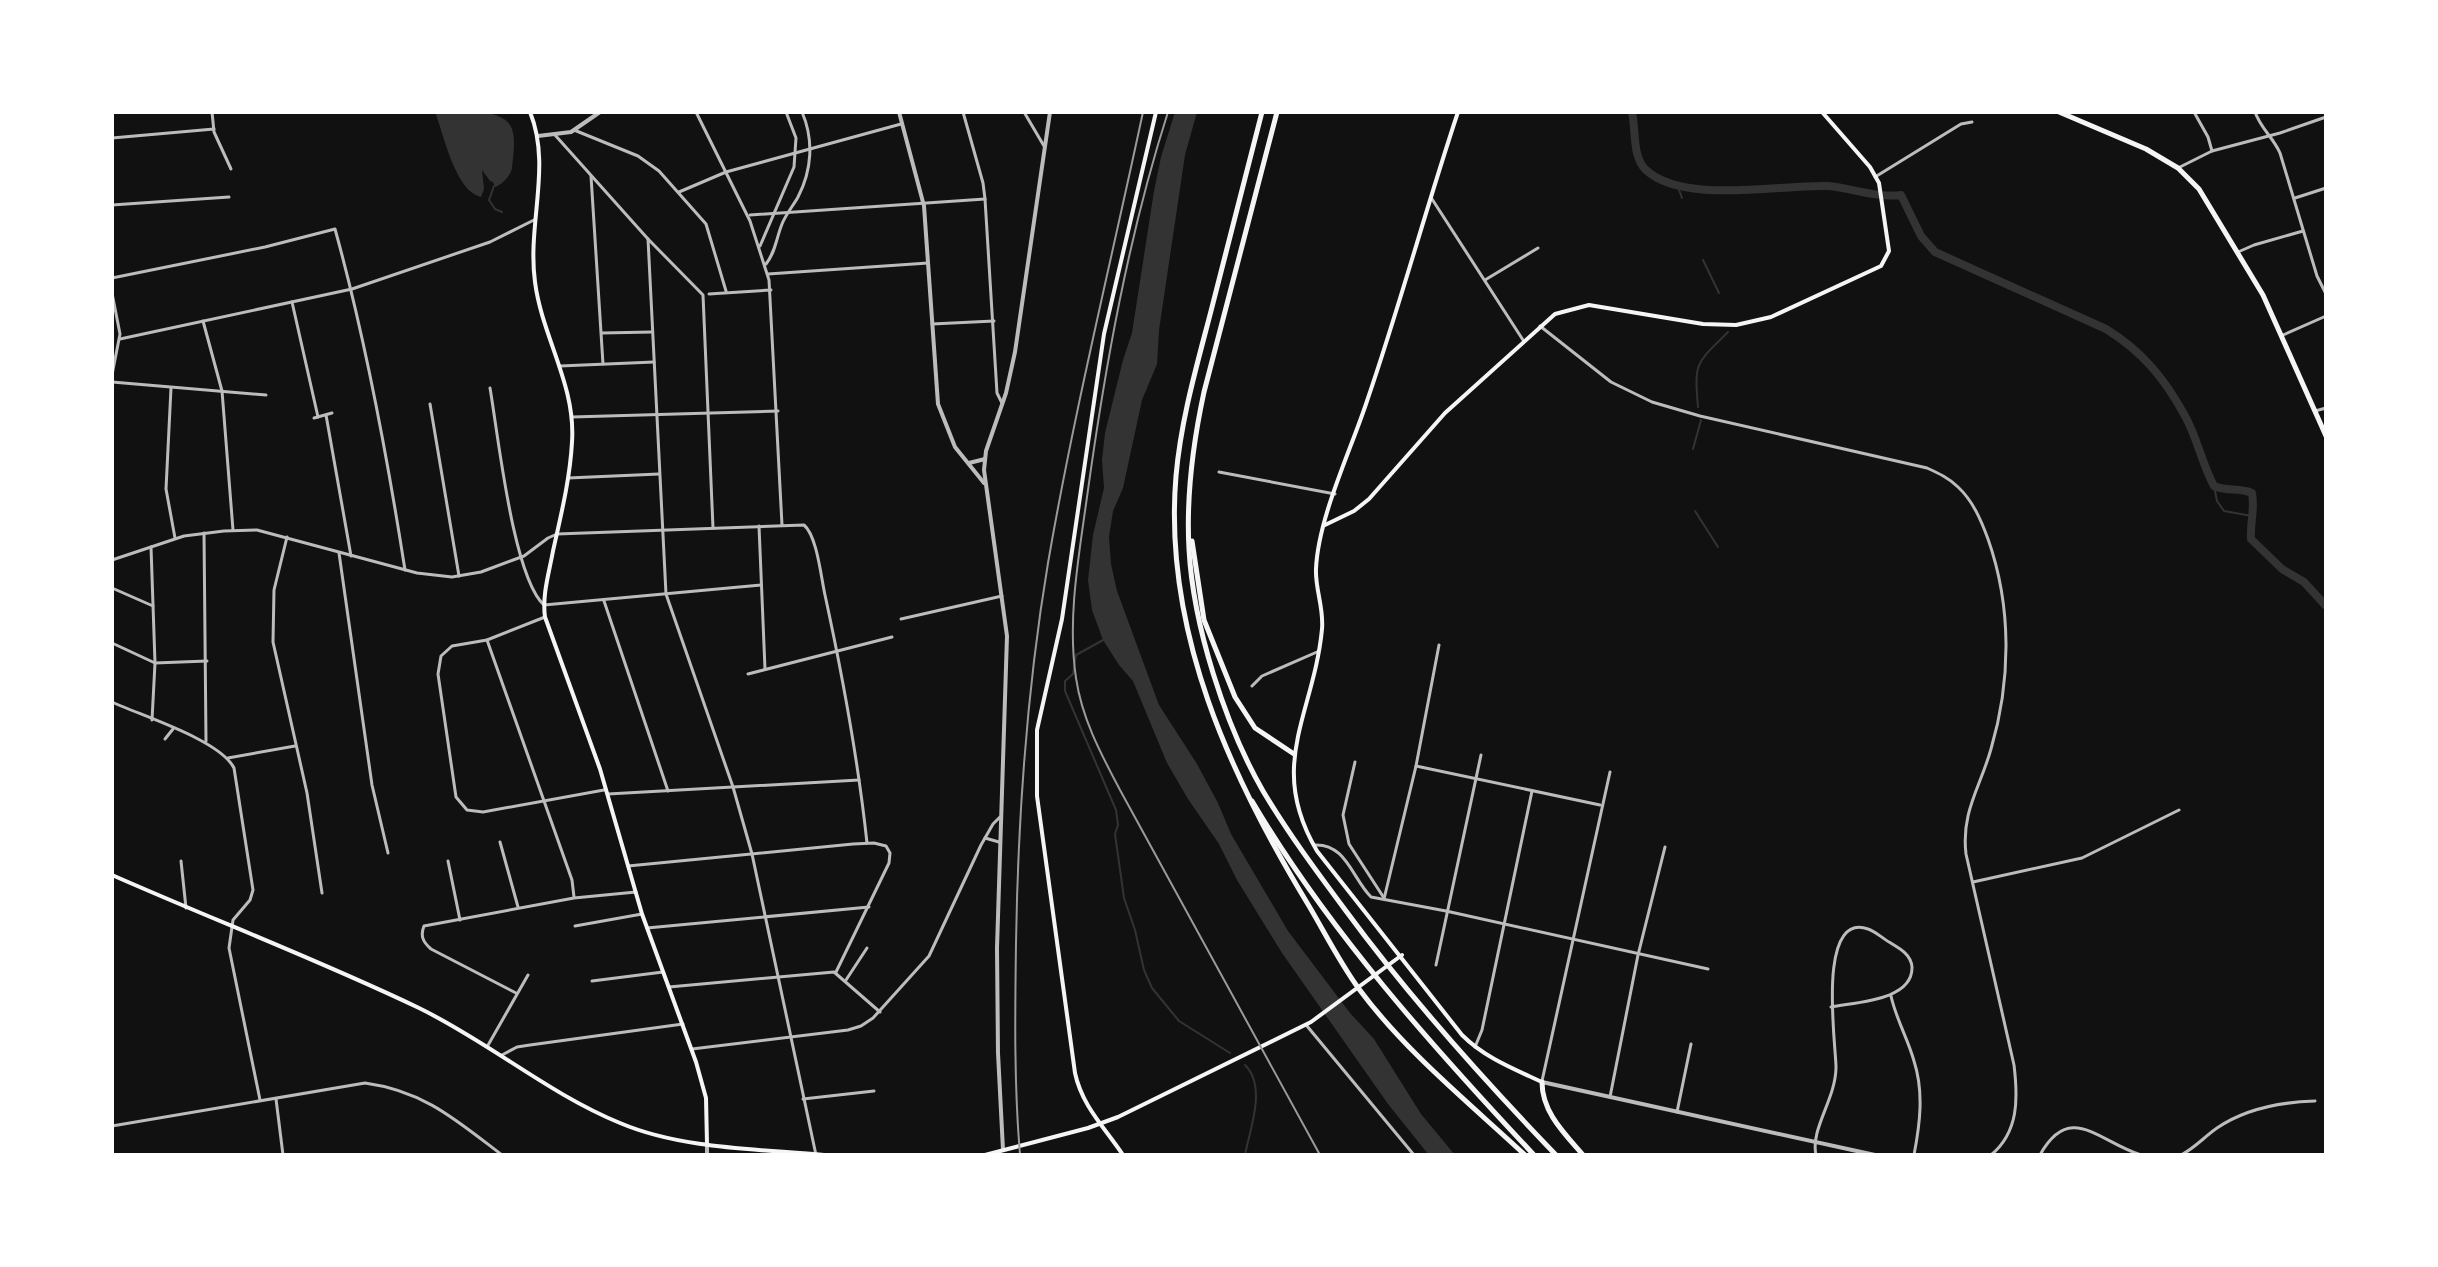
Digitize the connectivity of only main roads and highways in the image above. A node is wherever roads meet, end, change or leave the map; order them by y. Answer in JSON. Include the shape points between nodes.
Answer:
{"nodes":[{"id":1,"x":530,"y":112,"type":"edge"},
{"id":2,"x":1156,"y":112,"type":"edge"},
{"id":3,"x":1262,"y":112,"type":"edge"},
{"id":4,"x":1277,"y":112,"type":"edge"},
{"id":5,"x":1458,"y":112,"type":"edge"},
{"id":6,"x":1822,"y":112,"type":"edge"},
{"id":7,"x":2059,"y":112,"type":"edge"},
{"id":8,"x":2326,"y":436,"type":"edge"},
{"id":9,"x":1189,"y":503,"type":"junction"},
{"id":10,"x":1325,"y":526,"type":"junction"},
{"id":11,"x":1294,"y":754,"type":"junction"},
{"id":12,"x":1233,"y":765,"type":"junction"},
{"id":13,"x":112,"y":875,"type":"edge"},
{"id":14,"x":1402,"y":955,"type":"junction"},
{"id":15,"x":1358,"y":988,"type":"junction"},
{"id":16,"x":1542,"y":1082,"type":"joint"},
{"id":17,"x":1100,"y":1125,"type":"junction"},
{"id":18,"x":707,"y":1144,"type":"junction"},
{"id":19,"x":816,"y":1155,"type":"edge"},
{"id":20,"x":824,"y":1155,"type":"edge"},
{"id":21,"x":985,"y":1155,"type":"edge"},
{"id":22,"x":1123,"y":1155,"type":"edge"},
{"id":23,"x":1525,"y":1155,"type":"edge"},
{"id":24,"x":1534,"y":1155,"type":"edge"},
{"id":25,"x":1556,"y":1155,"type":"edge"},
{"id":26,"x":1583,"y":1155,"type":"edge"}],
"edges":[{"from":1,"to":18,"type":"main road","via":[[540,165],[534,220],[536,291],[572,417],[568,478],[545,617],[692,1049],[705,1093]]},
{"from":2,"to":17,"type":"main road","via":[[1104,334],[1062,619],[1037,730],[1037,796],[1073,1061],[1081,1092]]},
{"from":3,"to":12,"type":"main road","via":[[1186,408],[1175,503],[1183,610]]},
{"from":4,"to":9,"type":"main road","via":[[1204,392]]},
{"from":5,"to":10,"type":"main road"},
{"from":6,"to":10,"type":"main road","via":[[1879,183],[1889,251],[1881,266],[1762,320],[1721,326],[1589,305],[1555,314],[1425,434],[1369,499]]},
{"from":7,"to":8,"type":"main road","via":[[2146,149],[2178,168],[2205,196],[2283,335]]},
{"from":9,"to":11,"type":"main road","via":[[1201,607],[1220,660],[1255,728]]},
{"from":9,"to":25,"type":"main road","via":[[1198,618],[1246,758],[1294,839],[1393,975]]},
{"from":10,"to":11,"type":"main road","via":[[1316,569],[1322,629]]},
{"from":11,"to":14,"type":"main road","via":[[1292,779],[1303,828]]},
{"from":12,"to":15,"type":"main road","via":[[1269,840]]},
{"from":12,"to":24,"type":"main road","via":[[1274,838],[1379,980]]},
{"from":13,"to":18,"type":"main road","via":[[418,1007],[621,1123]]},
{"from":14,"to":15,"type":"main road"},
{"from":14,"to":16,"type":"main road","via":[[1475,1047]]},
{"from":15,"to":17,"type":"main road","via":[[1307,1025]]},
{"from":15,"to":23,"type":"main road","via":[[1410,1047]]},
{"from":16,"to":26,"type":"main road","via":[[1547,1108]]},
{"from":17,"to":21,"type":"main road"},
{"from":17,"to":22,"type":"main road"},
{"from":18,"to":19,"type":"main road"},
{"from":19,"to":20,"type":"main road"}]}
